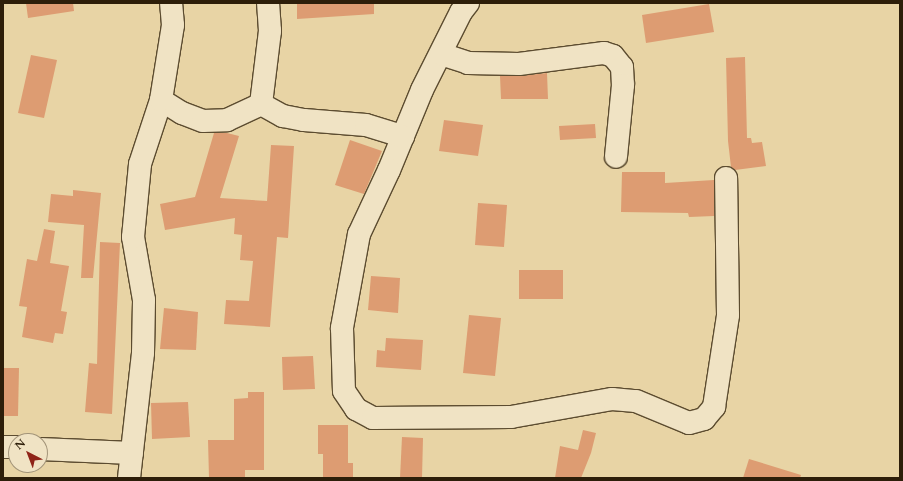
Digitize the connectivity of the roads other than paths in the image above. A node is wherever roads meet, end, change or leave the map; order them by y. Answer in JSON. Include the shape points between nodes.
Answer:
{"nodes":[{"id":1,"x":171,"y":3,"type":"edge"},
{"id":2,"x":268,"y":3,"type":"edge"},
{"id":3,"x":468,"y":3,"type":"edge"},
{"id":4,"x":441,"y":54,"type":"junction"},
{"id":5,"x":161,"y":100,"type":"junction"},
{"id":6,"x":261,"y":104,"type":"junction"},
{"id":7,"x":403,"y":136,"type":"junction"},
{"id":8,"x":616,"y":157,"type":"dead end"},
{"id":9,"x":726,"y":178,"type":"dead end"},
{"id":10,"x":48,"y":449,"type":"edge"},
{"id":11,"x":132,"y":453,"type":"junction"},
{"id":12,"x":129,"y":478,"type":"edge"}],
"edges":[{"from":1,"to":5,"type":"street","via":[[173,25]]},
{"from":2,"to":6,"type":"street","via":[[270,30]]},
{"from":3,"to":4,"type":"street"},
{"from":4,"to":7,"type":"street","via":[[422,90]]},
{"from":4,"to":8,"type":"street","via":[[468,63],[512,64],[604,53],[613,56],[622,67],[623,85]]},
{"from":5,"to":6,"type":"street","via":[[182,113],[203,121],[228,120]]},
{"from":5,"to":11,"type":"street","via":[[140,164],[133,237],[144,308],[143,353]]},
{"from":6,"to":7,"type":"street","via":[[283,116],[366,125]]},
{"from":7,"to":9,"type":"street","via":[[359,234],[342,328],[344,391],[356,409],[373,418],[511,417],[612,399],[636,401],[689,423],[704,419],[714,407],[728,315]]},
{"from":10,"to":11,"type":"street"},
{"from":11,"to":12,"type":"street"}]}
